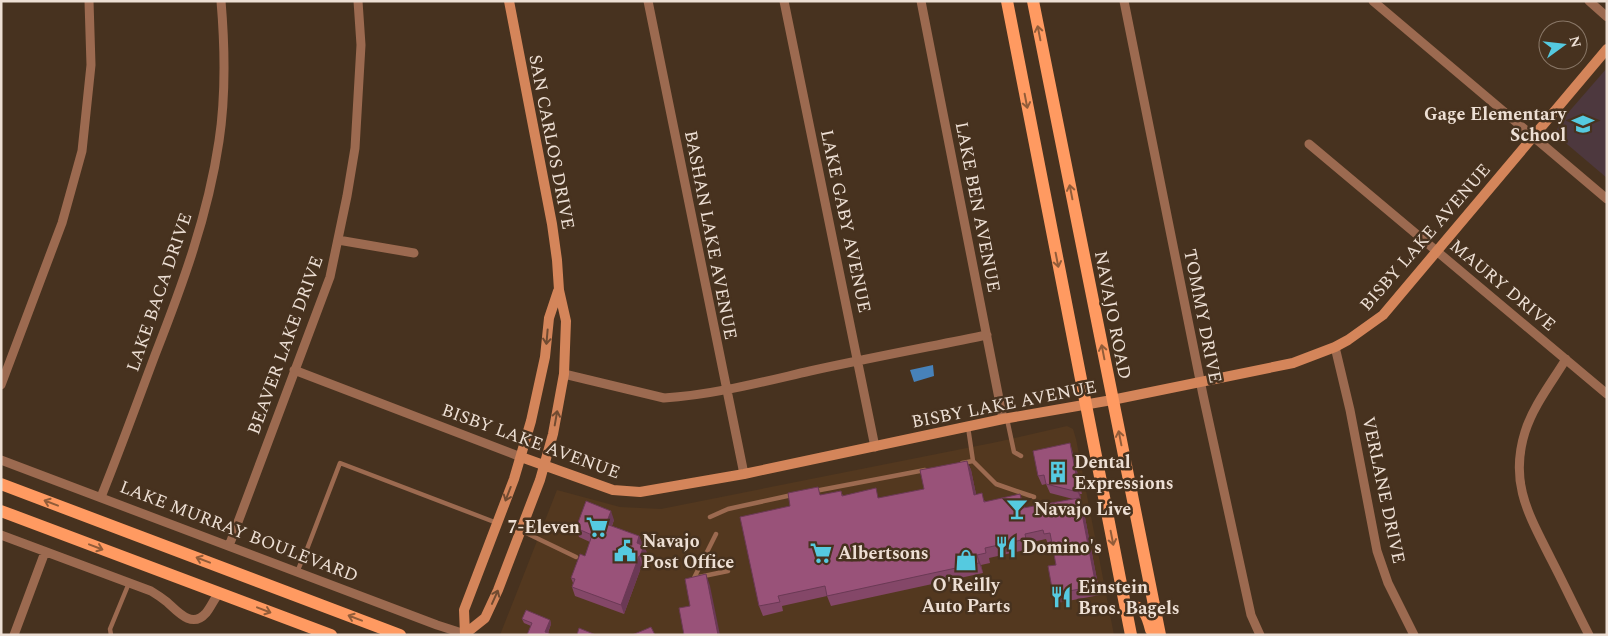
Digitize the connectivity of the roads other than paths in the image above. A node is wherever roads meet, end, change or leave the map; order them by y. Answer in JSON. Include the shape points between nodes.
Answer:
{"nodes":[{"id":1,"x":89,"y":1,"type":"edge"},
{"id":2,"x":221,"y":1,"type":"edge"},
{"id":3,"x":358,"y":1,"type":"edge"},
{"id":4,"x":508,"y":1,"type":"edge"},
{"id":5,"x":648,"y":1,"type":"edge"},
{"id":6,"x":784,"y":1,"type":"edge"},
{"id":7,"x":921,"y":1,"type":"edge"},
{"id":8,"x":1007,"y":1,"type":"edge"},
{"id":9,"x":1033,"y":1,"type":"edge"},
{"id":10,"x":1124,"y":1,"type":"edge"},
{"id":11,"x":1373,"y":1,"type":"edge"},
{"id":12,"x":1589,"y":1,"type":"edge"},
{"id":13,"x":1607,"y":17,"type":"edge"},
{"id":14,"x":1607,"y":49,"type":"edge"},
{"id":15,"x":1534,"y":138,"type":"junction"},
{"id":16,"x":1309,"y":144,"type":"dead end"},
{"id":17,"x":1607,"y":200,"type":"edge"},
{"id":18,"x":338,"y":240,"type":"junction"},
{"id":19,"x":1438,"y":251,"type":"junction"},
{"id":20,"x":414,"y":253,"type":"dead end"},
{"id":21,"x":559,"y":290,"type":"junction"},
{"id":22,"x":986,"y":335,"type":"junction"},
{"id":23,"x":1335,"y":347,"type":"junction"},
{"id":24,"x":1566,"y":359,"type":"junction"},
{"id":25,"x":858,"y":360,"type":"junction"},
{"id":26,"x":294,"y":370,"type":"junction"},
{"id":27,"x":564,"y":374,"type":"junction"},
{"id":28,"x":1200,"y":382,"type":"junction"},
{"id":29,"x":1,"y":384,"type":"edge"},
{"id":30,"x":726,"y":389,"type":"junction"},
{"id":31,"x":1607,"y":394,"type":"edge"},
{"id":32,"x":1112,"y":400,"type":"junction"},
{"id":33,"x":1085,"y":404,"type":"junction"},
{"id":34,"x":1005,"y":419,"type":"junction"},
{"id":35,"x":968,"y":427,"type":"junction"},
{"id":36,"x":875,"y":447,"type":"junction"},
{"id":37,"x":1021,"y":456,"type":"dead end"},
{"id":38,"x":520,"y":457,"type":"junction"},
{"id":39,"x":1,"y":460,"type":"edge"},
{"id":40,"x":973,"y":461,"type":"junction"},
{"id":41,"x":544,"y":465,"type":"junction"},
{"id":42,"x":954,"y":465,"type":"edge"},
{"id":43,"x":926,"y":470,"type":"edge"},
{"id":44,"x":744,"y":474,"type":"junction"},
{"id":45,"x":1,"y":484,"type":"edge"},
{"id":46,"x":813,"y":491,"type":"edge"},
{"id":47,"x":795,"y":495,"type":"edge"},
{"id":48,"x":101,"y":497,"type":"junction"},
{"id":49,"x":1034,"y":497,"type":"dead end"},
{"id":50,"x":1,"y":511,"type":"edge"},
{"id":51,"x":710,"y":517,"type":"dead end"},
{"id":52,"x":497,"y":523,"type":"junction"},
{"id":53,"x":521,"y":530,"type":"junction"},
{"id":54,"x":716,"y":534,"type":"dead end"},
{"id":55,"x":1,"y":535,"type":"edge"},
{"id":56,"x":229,"y":546,"type":"junction"},
{"id":57,"x":46,"y":552,"type":"junction"},
{"id":58,"x":576,"y":557,"type":"dead end"},
{"id":59,"x":728,"y":571,"type":"dead end"},
{"id":60,"x":297,"y":572,"type":"junction"},
{"id":61,"x":129,"y":583,"type":"junction"},
{"id":62,"x":219,"y":593,"type":"junction"},
{"id":63,"x":1126,"y":606,"type":"junction"},
{"id":64,"x":465,"y":634,"type":"edge"},
{"id":65,"x":14,"y":635,"type":"edge"},
{"id":66,"x":111,"y":635,"type":"edge"},
{"id":67,"x":331,"y":635,"type":"edge"},
{"id":68,"x":400,"y":635,"type":"edge"},
{"id":69,"x":1131,"y":635,"type":"edge"},
{"id":70,"x":1152,"y":635,"type":"edge"},
{"id":71,"x":1160,"y":635,"type":"edge"},
{"id":72,"x":1260,"y":635,"type":"edge"},
{"id":73,"x":1414,"y":635,"type":"edge"},
{"id":74,"x":1589,"y":635,"type":"edge"}],
"edges":[{"from":1,"to":29,"type":"street","via":[[91,65],[82,150],[62,223]]},
{"from":2,"to":48,"type":"street","name":"LAKE BACA DRIVE","via":[[224,50],[222,112],[203,215],[183,281]]},
{"from":3,"to":18,"type":"street","name":"BEAVER LAKE DRIVE","via":[[361,45],[355,148]]},
{"from":4,"to":21,"type":"street","name":"SAN CARLOS DRIVE","via":[[552,224]]},
{"from":5,"to":30,"type":"street","name":"BASHAN LAKE AVENUE"},
{"from":6,"to":25,"type":"street","name":"LAKE GABY AVENUE"},
{"from":7,"to":22,"type":"street","name":"LAKE BEN AVENUE"},
{"from":8,"to":33,"type":"main road","one_way":true},
{"from":32,"to":9,"type":"main road","name":"NAVAJO ROAD","one_way":true},
{"from":10,"to":28,"type":"street","name":"TOMMY DRIVE"},
{"from":11,"to":15,"type":"street"},
{"from":12,"to":13,"type":"street"},
{"from":14,"to":15,"type":"street","name":"BISBY LAKE AVENUE"},
{"from":15,"to":17,"type":"street"},
{"from":15,"to":19,"type":"street","name":"BISBY LAKE AVENUE"},
{"from":16,"to":19,"type":"street","name":"MAURY DRIVE"},
{"from":18,"to":20,"type":"street"},
{"from":18,"to":26,"type":"street","name":"BEAVER LAKE DRIVE","via":[[330,278]]},
{"from":19,"to":23,"type":"street","name":"BISBY LAKE AVENUE","via":[[1383,315]]},
{"from":19,"to":24,"type":"street","name":"MAURY DRIVE"},
{"from":21,"to":27,"type":"street","name":"SAN CARLOS DRIVE","via":[[566,321]]},
{"from":21,"to":38,"type":"street","name":"SAN CARLOS DRIVE","one_way":true,"via":[[549,318],[545,357]]},
{"from":22,"to":25,"type":"street"},
{"from":22,"to":34,"type":"street","name":"LAKE BEN AVENUE"},
{"from":23,"to":28,"type":"street","name":"BISBY LAKE AVENUE","via":[[1293,362]]},
{"from":23,"to":73,"type":"street","name":"VERLANE DRIVE","via":[[1377,551],[1388,583]]},
{"from":24,"to":31,"type":"street","name":"MAURY DRIVE"},
{"from":24,"to":74,"type":"street","via":[[1529,419],[1520,456],[1520,484],[1527,512]]},
{"from":25,"to":30,"type":"street"},
{"from":25,"to":36,"type":"street","name":"LAKE GABY AVENUE"},
{"from":26,"to":38,"type":"street","name":"BISBY LAKE AVENUE"},
{"from":26,"to":56,"type":"street","name":"BEAVER LAKE DRIVE"},
{"from":27,"to":30,"type":"street","via":[[664,398]]},
{"from":41,"to":27,"type":"street","name":"SAN CARLOS DRIVE","one_way":true},
{"from":28,"to":32,"type":"street","name":"BISBY LAKE AVENUE"},
{"from":28,"to":72,"type":"street","name":"TOMMY DRIVE","via":[[1251,615]]},
{"from":30,"to":44,"type":"street","name":"BASHAN LAKE AVENUE"},
{"from":32,"to":33,"type":"street","name":"BISBY LAKE AVENUE"},
{"from":71,"to":32,"type":"main road","name":"NAVAJO ROAD","one_way":true},
{"from":33,"to":34,"type":"street","name":"BISBY LAKE AVENUE"},
{"from":33,"to":63,"type":"main road","one_way":true},
{"from":34,"to":35,"type":"street","name":"BISBY LAKE AVENUE"},
{"from":34,"to":37,"type":"lane","via":[[1014,452]]},
{"from":35,"to":36,"type":"street","name":"BISBY LAKE AVENUE"},
{"from":35,"to":40,"type":"lane"},
{"from":36,"to":44,"type":"street","name":"BISBY LAKE AVENUE"},
{"from":38,"to":41,"type":"street","name":"BISBY LAKE AVENUE"},
{"from":38,"to":52,"type":"street","name":"SAN CARLOS DRIVE","one_way":true},
{"from":39,"to":48,"type":"street","name":"LAKE MURRAY BOULEVARD"},
{"from":40,"to":42,"type":"lane"},
{"from":40,"to":49,"type":"lane","via":[[996,484]]},
{"from":41,"to":44,"type":"street","name":"BISBY LAKE AVENUE","via":[[613,490],[640,492]]},
{"from":41,"to":53,"type":"street","name":"SAN CARLOS DRIVE"},
{"from":43,"to":46,"type":"lane"},
{"from":68,"to":45,"type":"main road","one_way":true},
{"from":47,"to":51,"type":"lane","via":[[728,509]]},
{"from":48,"to":56,"type":"street","name":"LAKE MURRAY BOULEVARD"},
{"from":50,"to":62,"type":"main road","one_way":true},
{"from":52,"to":60,"type":"lane","via":[[340,463]]},
{"from":52,"to":64,"type":"street","name":"SAN CARLOS DRIVE","via":[[464,610]]},
{"from":53,"to":58,"type":"lane"},
{"from":64,"to":53,"type":"street","name":"SAN CARLOS DRIVE","one_way":true,"via":[[485,618]]},
{"from":54,"to":59,"type":"lane","via":[[694,578]]},
{"from":55,"to":57,"type":"street"},
{"from":56,"to":60,"type":"street","name":"LAKE MURRAY BOULEVARD"},
{"from":57,"to":61,"type":"street"},
{"from":57,"to":65,"type":"street"},
{"from":60,"to":64,"type":"street","name":"LAKE MURRAY BOULEVARD"},
{"from":61,"to":62,"type":"street","via":[[151,591],[187,619],[194,620],[206,613]]},
{"from":61,"to":66,"type":"lane","via":[[110,629]]},
{"from":62,"to":67,"type":"main road","one_way":true},
{"from":63,"to":69,"type":"main road"},
{"from":63,"to":70,"type":"main road","via":[[1143,610]]}]}
